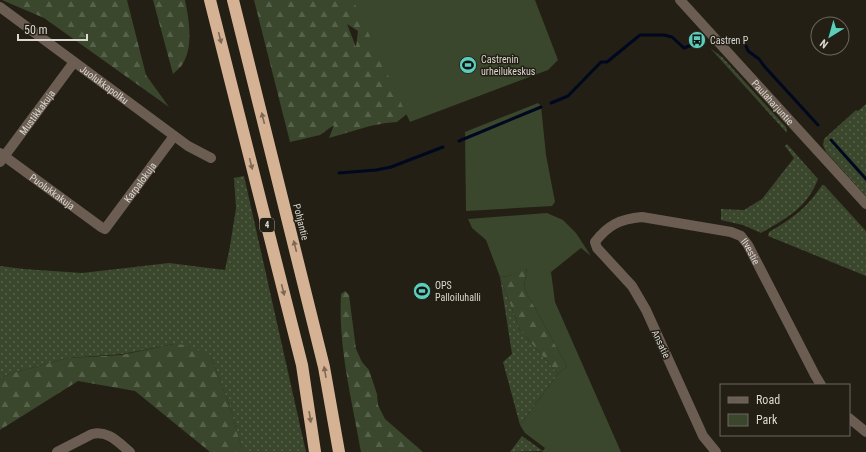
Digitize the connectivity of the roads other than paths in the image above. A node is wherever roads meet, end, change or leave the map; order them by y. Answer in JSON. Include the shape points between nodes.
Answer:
{"nodes":[{"id":1,"x":210,"y":0,"type":"edge"},
{"id":2,"x":233,"y":0,"type":"edge"},
{"id":3,"x":680,"y":0,"type":"edge"},
{"id":4,"x":0,"y":7,"type":"edge"},
{"id":5,"x":74,"y":62,"type":"junction"},
{"id":6,"x":174,"y":136,"type":"junction"},
{"id":7,"x":1,"y":157,"type":"edge"},
{"id":8,"x":211,"y":158,"type":"dead end"},
{"id":9,"x":866,"y":204,"type":"edge"},
{"id":10,"x":105,"y":229,"type":"joint"},
{"id":11,"x":596,"y":242,"type":"joint"},
{"id":12,"x":820,"y":384,"type":"edge"},
{"id":13,"x":850,"y":419,"type":"edge"},
{"id":14,"x":866,"y":432,"type":"edge"},
{"id":15,"x":57,"y":452,"type":"edge"},
{"id":16,"x":130,"y":452,"type":"edge"},
{"id":17,"x":315,"y":452,"type":"edge"},
{"id":18,"x":339,"y":452,"type":"edge"},
{"id":19,"x":716,"y":452,"type":"edge"}],
"edges":[{"from":1,"to":17,"type":"highway","number":"4","one_way":true,"via":[[302,366]]},
{"from":18,"to":2,"type":"highway","name":"Pohjantie","number":"4","one_way":true,"via":[[324,367]]},
{"from":3,"to":9,"type":"street","name":"Paulaharjuntie"},
{"from":4,"to":5,"type":"street","name":"Juolukkapolku"},
{"from":5,"to":6,"type":"street","name":"Juolukkapolku"},
{"from":5,"to":7,"type":"street","name":"Mustikkakuja"},
{"from":6,"to":8,"type":"street","name":"Juolukkapolku"},
{"from":6,"to":10,"type":"street","name":"Karpalokuja"},
{"from":7,"to":10,"type":"street","name":"Puolukkakuja"},
{"from":11,"to":12,"type":"street","name":"Ilvestie","via":[[618,222],[642,217],[731,232],[741,236]]},
{"from":11,"to":19,"type":"street","name":"Ansatie","via":[[597,248],[632,286],[646,310],[703,436]]},
{"from":13,"to":14,"type":"street"},
{"from":15,"to":16,"type":"street","via":[[92,434],[104,433]]}]}
